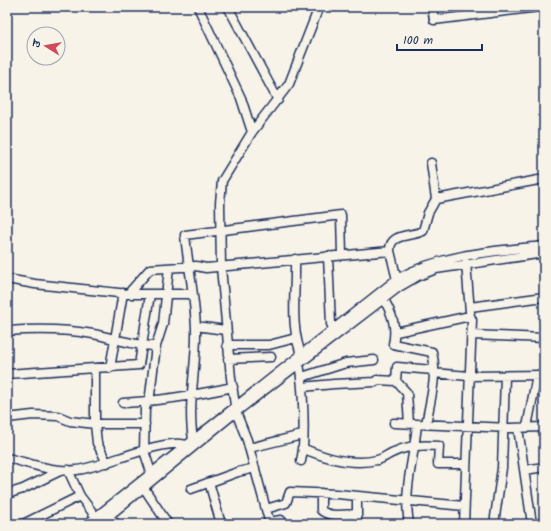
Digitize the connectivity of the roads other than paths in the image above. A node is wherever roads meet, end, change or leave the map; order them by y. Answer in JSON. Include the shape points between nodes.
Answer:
{"nodes":[{"id":1,"x":198,"y":7,"type":"edge"},
{"id":2,"x":228,"y":7,"type":"edge"},
{"id":3,"x":319,"y":7,"type":"edge"},
{"id":4,"x":432,"y":7,"type":"edge"},
{"id":5,"x":540,"y":7,"type":"edge"},
{"id":6,"x":544,"y":12,"type":"edge"},
{"id":7,"x":278,"y":100,"type":"junction"},
{"id":8,"x":252,"y":132,"type":"junction"},
{"id":9,"x":431,"y":163,"type":"dead end"},
{"id":10,"x":544,"y":179,"type":"edge"},
{"id":11,"x":436,"y":199,"type":"junction"},
{"id":12,"x":220,"y":232,"type":"junction"},
{"id":13,"x":544,"y":246,"type":"edge"},
{"id":14,"x":390,"y":251,"type":"junction"},
{"id":15,"x":544,"y":253,"type":"edge"},
{"id":16,"x":342,"y":255,"type":"junction"},
{"id":17,"x":328,"y":256,"type":"junction"},
{"id":18,"x":295,"y":259,"type":"junction"},
{"id":19,"x":466,"y":264,"type":"junction"},
{"id":20,"x":188,"y":267,"type":"junction"},
{"id":21,"x":221,"y":267,"type":"junction"},
{"id":22,"x":169,"y":268,"type":"junction"},
{"id":23,"x":7,"y":279,"type":"edge"},
{"id":24,"x":398,"y":283,"type":"junction"},
{"id":25,"x":126,"y":293,"type":"junction"},
{"id":26,"x":150,"y":294,"type":"junction"},
{"id":27,"x":193,"y":294,"type":"junction"},
{"id":28,"x":167,"y":295,"type":"junction"},
{"id":29,"x":544,"y":297,"type":"edge"},
{"id":30,"x":383,"y":298,"type":"junction"},
{"id":31,"x":470,"y":307,"type":"junction"},
{"id":32,"x":470,"y":316,"type":"junction"},
{"id":33,"x":196,"y":326,"type":"junction"},
{"id":34,"x":225,"y":330,"type":"junction"},
{"id":35,"x":7,"y":331,"type":"edge"},
{"id":36,"x":335,"y":331,"type":"junction"},
{"id":37,"x":396,"y":332,"type":"junction"},
{"id":38,"x":471,"y":335,"type":"junction"},
{"id":39,"x":296,"y":338,"type":"junction"},
{"id":40,"x":544,"y":338,"type":"edge"},
{"id":41,"x":116,"y":339,"type":"junction"},
{"id":42,"x":227,"y":345,"type":"junction"},
{"id":43,"x":143,"y":346,"type":"junction"},
{"id":44,"x":156,"y":346,"type":"junction"},
{"id":45,"x":271,"y":357,"type":"dead end"},
{"id":46,"x":228,"y":359,"type":"junction"},
{"id":47,"x":301,"y":359,"type":"junction"},
{"id":48,"x":374,"y":360,"type":"dead end"},
{"id":49,"x":110,"y":368,"type":"junction"},
{"id":50,"x":95,"y":369,"type":"junction"},
{"id":51,"x":433,"y":372,"type":"junction"},
{"id":52,"x":7,"y":374,"type":"edge"},
{"id":53,"x":541,"y":375,"type":"edge"},
{"id":54,"x":469,"y":376,"type":"junction"},
{"id":55,"x":506,"y":376,"type":"junction"},
{"id":56,"x":302,"y":377,"type":"junction"},
{"id":57,"x":396,"y":381,"type":"junction"},
{"id":58,"x":232,"y":387,"type":"junction"},
{"id":59,"x":302,"y":387,"type":"junction"},
{"id":60,"x":192,"y":395,"type":"junction"},
{"id":61,"x":147,"y":402,"type":"junction"},
{"id":62,"x":123,"y":403,"type":"dead end"},
{"id":63,"x":236,"y":409,"type":"junction"},
{"id":64,"x":7,"y":418,"type":"edge"},
{"id":65,"x":394,"y":423,"type":"dead end"},
{"id":66,"x":95,"y":424,"type":"junction"},
{"id":67,"x":145,"y":424,"type":"junction"},
{"id":68,"x":413,"y":424,"type":"junction"},
{"id":69,"x":426,"y":424,"type":"junction"},
{"id":70,"x":468,"y":426,"type":"junction"},
{"id":71,"x":527,"y":427,"type":"junction"},
{"id":72,"x":544,"y":427,"type":"edge"},
{"id":73,"x":503,"y":428,"type":"junction"},
{"id":74,"x":518,"y":428,"type":"junction"},
{"id":75,"x":302,"y":435,"type":"junction"},
{"id":76,"x":191,"y":445,"type":"junction"},
{"id":77,"x":415,"y":445,"type":"junction"},
{"id":78,"x":249,"y":448,"type":"junction"},
{"id":79,"x":302,"y":448,"type":"junction"},
{"id":80,"x":144,"y":451,"type":"junction"},
{"id":81,"x":7,"y":458,"type":"edge"},
{"id":82,"x":301,"y":461,"type":"dead end"},
{"id":83,"x":107,"y":462,"type":"junction"},
{"id":84,"x":465,"y":464,"type":"junction"},
{"id":85,"x":255,"y":468,"type":"junction"},
{"id":86,"x":544,"y":468,"type":"edge"},
{"id":87,"x":64,"y":470,"type":"junction"},
{"id":88,"x":525,"y":470,"type":"junction"},
{"id":89,"x":153,"y":477,"type":"junction"},
{"id":90,"x":209,"y":482,"type":"junction"},
{"id":91,"x":144,"y":488,"type":"junction"},
{"id":92,"x":191,"y":489,"type":"dead end"},
{"id":93,"x":321,"y":493,"type":"junction"},
{"id":94,"x":7,"y":494,"type":"edge"},
{"id":95,"x":80,"y":496,"type":"junction"},
{"id":96,"x":357,"y":497,"type":"junction"},
{"id":97,"x":406,"y":502,"type":"junction"},
{"id":98,"x":464,"y":506,"type":"junction"},
{"id":99,"x":266,"y":509,"type":"junction"},
{"id":100,"x":357,"y":514,"type":"junction"},
{"id":101,"x":110,"y":516,"type":"junction"},
{"id":102,"x":98,"y":521,"type":"edge"},
{"id":103,"x":270,"y":523,"type":"edge"},
{"id":104,"x":23,"y":524,"type":"edge"},
{"id":105,"x":87,"y":524,"type":"edge"},
{"id":106,"x":115,"y":524,"type":"edge"},
{"id":107,"x":168,"y":524,"type":"edge"},
{"id":108,"x":221,"y":524,"type":"edge"},
{"id":109,"x":284,"y":524,"type":"edge"},
{"id":110,"x":357,"y":524,"type":"edge"},
{"id":111,"x":410,"y":524,"type":"edge"},
{"id":112,"x":464,"y":524,"type":"edge"},
{"id":113,"x":494,"y":524,"type":"edge"},
{"id":114,"x":532,"y":524,"type":"edge"}],
"edges":[{"from":1,"to":8,"type":"street","via":[[241,98]]},
{"from":2,"to":7,"type":"street"},
{"from":3,"to":7,"type":"street","via":[[296,68]]},
{"from":4,"to":5,"type":"street","via":[[434,20]]},
{"from":5,"to":6,"type":"street"},
{"from":7,"to":8,"type":"street"},
{"from":8,"to":12,"type":"street","via":[[222,181]]},
{"from":9,"to":11,"type":"street"},
{"from":10,"to":11,"type":"street"},
{"from":11,"to":14,"type":"street","via":[[428,213],[423,231],[394,240]]},
{"from":12,"to":16,"type":"street","via":[[340,215]]},
{"from":12,"to":20,"type":"street","via":[[185,235]]},
{"from":12,"to":21,"type":"street"},
{"from":13,"to":24,"type":"street","via":[[439,261],[411,271]]},
{"from":14,"to":16,"type":"street"},
{"from":14,"to":24,"type":"street"},
{"from":15,"to":19,"type":"street"},
{"from":16,"to":17,"type":"street"},
{"from":17,"to":18,"type":"street"},
{"from":17,"to":36,"type":"street","via":[[331,324]]},
{"from":18,"to":21,"type":"street"},
{"from":18,"to":39,"type":"street"},
{"from":19,"to":24,"type":"street","via":[[436,269]]},
{"from":19,"to":31,"type":"street"},
{"from":20,"to":21,"type":"street"},
{"from":20,"to":22,"type":"street"},
{"from":20,"to":27,"type":"street"},
{"from":21,"to":34,"type":"street"},
{"from":22,"to":25,"type":"street","via":[[150,269]]},
{"from":22,"to":28,"type":"street"},
{"from":23,"to":25,"type":"street"},
{"from":24,"to":30,"type":"street"},
{"from":24,"to":36,"type":"street"},
{"from":25,"to":26,"type":"street"},
{"from":25,"to":41,"type":"street"},
{"from":26,"to":28,"type":"street"},
{"from":26,"to":43,"type":"street"},
{"from":27,"to":28,"type":"street"},
{"from":27,"to":33,"type":"street"},
{"from":28,"to":44,"type":"street","via":[[163,324]]},
{"from":29,"to":31,"type":"street"},
{"from":30,"to":36,"type":"street"},
{"from":30,"to":37,"type":"street"},
{"from":31,"to":32,"type":"street"},
{"from":32,"to":37,"type":"street"},
{"from":32,"to":38,"type":"street"},
{"from":33,"to":34,"type":"street"},
{"from":33,"to":60,"type":"street"},
{"from":34,"to":42,"type":"street"},
{"from":35,"to":41,"type":"street","via":[[46,329]]},
{"from":36,"to":47,"type":"street"},
{"from":37,"to":51,"type":"street","via":[[394,344],[432,352]]},
{"from":38,"to":40,"type":"street"},
{"from":38,"to":54,"type":"street"},
{"from":39,"to":42,"type":"street","via":[[269,345]]},
{"from":39,"to":47,"type":"street"},
{"from":41,"to":43,"type":"street"},
{"from":41,"to":49,"type":"street"},
{"from":42,"to":46,"type":"street"},
{"from":43,"to":44,"type":"street"},
{"from":43,"to":49,"type":"street","via":[[138,365]]},
{"from":44,"to":61,"type":"street"},
{"from":45,"to":46,"type":"street"},
{"from":46,"to":58,"type":"street"},
{"from":47,"to":56,"type":"street"},
{"from":47,"to":63,"type":"street"},
{"from":48,"to":56,"type":"street","via":[[346,362]]},
{"from":49,"to":50,"type":"street"},
{"from":50,"to":52,"type":"street"},
{"from":50,"to":66,"type":"street"},
{"from":51,"to":54,"type":"street"},
{"from":51,"to":57,"type":"street","via":[[397,367]]},
{"from":51,"to":69,"type":"street"},
{"from":53,"to":55,"type":"street"},
{"from":53,"to":71,"type":"street"},
{"from":54,"to":55,"type":"street"},
{"from":54,"to":70,"type":"street"},
{"from":55,"to":73,"type":"street"},
{"from":56,"to":59,"type":"street"},
{"from":57,"to":59,"type":"street","via":[[377,380]]},
{"from":57,"to":68,"type":"street","via":[[407,393]]},
{"from":58,"to":60,"type":"street"},
{"from":58,"to":63,"type":"street"},
{"from":59,"to":75,"type":"street"},
{"from":60,"to":61,"type":"street"},
{"from":60,"to":76,"type":"street"},
{"from":61,"to":62,"type":"street"},
{"from":61,"to":67,"type":"street"},
{"from":63,"to":76,"type":"street"},
{"from":63,"to":78,"type":"street"},
{"from":64,"to":66,"type":"street","via":[[58,416],[70,421]]},
{"from":65,"to":68,"type":"street"},
{"from":66,"to":67,"type":"street"},
{"from":66,"to":83,"type":"street","via":[[97,443]]},
{"from":67,"to":80,"type":"street"},
{"from":68,"to":69,"type":"street"},
{"from":68,"to":77,"type":"street"},
{"from":69,"to":70,"type":"street"},
{"from":70,"to":73,"type":"street"},
{"from":70,"to":84,"type":"street"},
{"from":71,"to":72,"type":"street"},
{"from":71,"to":74,"type":"street"},
{"from":73,"to":74,"type":"street"},
{"from":73,"to":113,"type":"street","via":[[502,468]]},
{"from":74,"to":88,"type":"street"},
{"from":75,"to":78,"type":"street"},
{"from":75,"to":79,"type":"street"},
{"from":76,"to":80,"type":"street","via":[[182,443]]},
{"from":76,"to":89,"type":"street"},
{"from":77,"to":79,"type":"street","via":[[369,462],[323,457]]},
{"from":77,"to":84,"type":"street","via":[[439,446],[438,464]]},
{"from":77,"to":97,"type":"street"},
{"from":78,"to":85,"type":"street"},
{"from":79,"to":82,"type":"street"},
{"from":80,"to":83,"type":"street"},
{"from":80,"to":89,"type":"street"},
{"from":81,"to":87,"type":"street"},
{"from":83,"to":87,"type":"street","via":[[76,470]]},
{"from":84,"to":98,"type":"street"},
{"from":85,"to":90,"type":"street"},
{"from":85,"to":99,"type":"street"},
{"from":86,"to":88,"type":"street"},
{"from":87,"to":94,"type":"street"},
{"from":87,"to":95,"type":"street"},
{"from":88,"to":114,"type":"street"},
{"from":89,"to":91,"type":"street"},
{"from":89,"to":102,"type":"street"},
{"from":90,"to":92,"type":"street"},
{"from":90,"to":108,"type":"street"},
{"from":91,"to":101,"type":"street"},
{"from":91,"to":107,"type":"street"},
{"from":93,"to":96,"type":"street"},
{"from":93,"to":99,"type":"street","via":[[290,492],[286,503]]},
{"from":93,"to":100,"type":"street","via":[[321,510],[324,512],[332,515]]},
{"from":95,"to":102,"type":"street"},
{"from":95,"to":104,"type":"street"},
{"from":96,"to":97,"type":"street"},
{"from":96,"to":100,"type":"street"},
{"from":97,"to":98,"type":"street"},
{"from":97,"to":111,"type":"street"},
{"from":98,"to":112,"type":"street"},
{"from":99,"to":103,"type":"street"},
{"from":100,"to":110,"type":"street"},
{"from":101,"to":102,"type":"street"},
{"from":101,"to":106,"type":"street"},
{"from":102,"to":105,"type":"street"},
{"from":103,"to":109,"type":"street","via":[[281,520]]}]}
